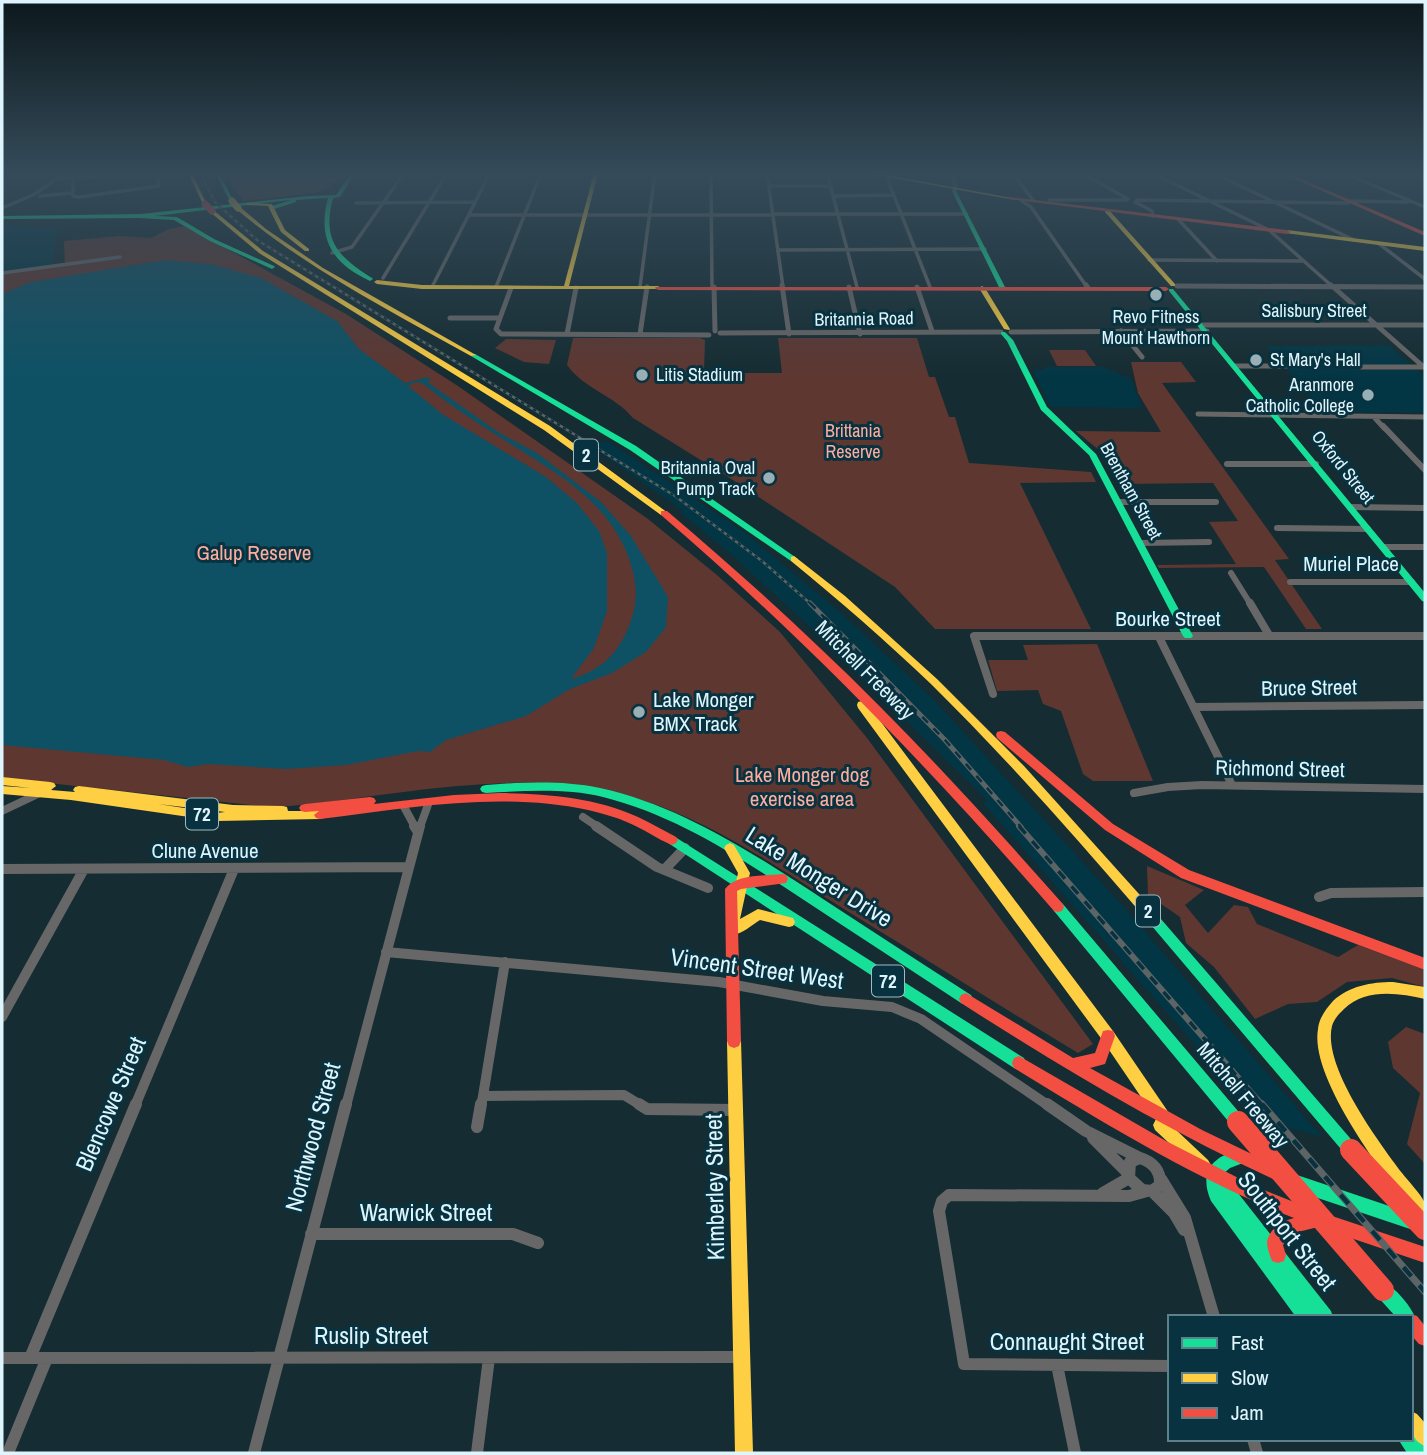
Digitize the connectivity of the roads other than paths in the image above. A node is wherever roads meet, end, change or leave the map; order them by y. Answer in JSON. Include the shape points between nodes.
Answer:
{"nodes":[{"id":1,"x":214,"y":241,"type":"edge"},
{"id":2,"x":246,"y":241,"type":"edge"},
{"id":3,"x":278,"y":241,"type":"edge"},
{"id":4,"x":296,"y":241,"type":"edge"},
{"id":5,"x":334,"y":241,"type":"edge"},
{"id":6,"x":356,"y":241,"type":"edge"},
{"id":7,"x":404,"y":241,"type":"edge"},
{"id":8,"x":456,"y":241,"type":"edge"},
{"id":9,"x":517,"y":241,"type":"edge"},
{"id":10,"x":583,"y":241,"type":"edge"},
{"id":11,"x":646,"y":241,"type":"edge"},
{"id":12,"x":712,"y":241,"type":"edge"},
{"id":13,"x":778,"y":241,"type":"edge"},
{"id":14,"x":846,"y":241,"type":"edge"},
{"id":15,"x":912,"y":241,"type":"edge"},
{"id":16,"x":981,"y":241,"type":"edge"},
{"id":17,"x":1055,"y":241,"type":"edge"},
{"id":18,"x":1134,"y":241,"type":"edge"},
{"id":19,"x":1198,"y":241,"type":"edge"},
{"id":20,"x":1281,"y":241,"type":"edge"},
{"id":21,"x":1368,"y":241,"type":"edge"},
{"id":22,"x":1378,"y":243,"type":"junction"},
{"id":23,"x":1425,"y":248,"type":"edge"},
{"id":24,"x":915,"y":249,"type":"junction"},
{"id":25,"x":985,"y":249,"type":"junction"},
{"id":26,"x":779,"y":250,"type":"junction"},
{"id":27,"x":848,"y":250,"type":"junction"},
{"id":28,"x":335,"y":252,"type":"junction"},
{"id":29,"x":120,"y":257,"type":"dead end"},
{"id":30,"x":1149,"y":260,"type":"junction"},
{"id":31,"x":1217,"y":261,"type":"junction"},
{"id":32,"x":1303,"y":261,"type":"junction"},
{"id":33,"x":2,"y":273,"type":"edge"},
{"id":34,"x":380,"y":278,"type":"junction"},
{"id":35,"x":1425,"y":279,"type":"edge"},
{"id":36,"x":312,"y":282,"type":"junction"},
{"id":37,"x":1084,"y":286,"type":"junction"},
{"id":38,"x":432,"y":287,"type":"junction"},
{"id":39,"x":643,"y":287,"type":"junction"},
{"id":40,"x":713,"y":287,"type":"junction"},
{"id":41,"x":783,"y":287,"type":"junction"},
{"id":42,"x":853,"y":287,"type":"junction"},
{"id":43,"x":923,"y":287,"type":"junction"},
{"id":44,"x":994,"y":287,"type":"junction"},
{"id":45,"x":1172,"y":287,"type":"junction"},
{"id":46,"x":1334,"y":287,"type":"junction"},
{"id":47,"x":1425,"y":287,"type":"edge"},
{"id":48,"x":503,"y":288,"type":"junction"},
{"id":49,"x":577,"y":289,"type":"junction"},
{"id":50,"x":450,"y":318,"type":"dead end"},
{"id":51,"x":499,"y":318,"type":"junction"},
{"id":52,"x":413,"y":321,"type":"junction"},
{"id":53,"x":1425,"y":324,"type":"edge"},
{"id":54,"x":1376,"y":325,"type":"junction"},
{"id":55,"x":1205,"y":328,"type":"junction"},
{"id":56,"x":932,"y":331,"type":"junction"},
{"id":57,"x":1005,"y":331,"type":"junction"},
{"id":58,"x":1121,"y":331,"type":"junction"},
{"id":59,"x":714,"y":333,"type":"junction"},
{"id":60,"x":567,"y":334,"type":"junction"},
{"id":61,"x":640,"y":334,"type":"junction"},
{"id":62,"x":789,"y":334,"type":"junction"},
{"id":63,"x":860,"y":334,"type":"junction"},
{"id":64,"x":1142,"y":357,"type":"dead end"},
{"id":65,"x":1234,"y":366,"type":"junction"},
{"id":66,"x":1298,"y":366,"type":"dead end"},
{"id":67,"x":1361,"y":367,"type":"dead end"},
{"id":68,"x":1425,"y":367,"type":"edge"},
{"id":69,"x":1198,"y":414,"type":"dead end"},
{"id":70,"x":1275,"y":416,"type":"junction"},
{"id":71,"x":1374,"y":416,"type":"junction"},
{"id":72,"x":1425,"y":416,"type":"edge"},
{"id":73,"x":1227,"y":464,"type":"dead end"},
{"id":74,"x":1316,"y":464,"type":"junction"},
{"id":75,"x":1425,"y":470,"type":"edge"},
{"id":76,"x":1117,"y":502,"type":"junction"},
{"id":77,"x":1216,"y":502,"type":"dead end"},
{"id":78,"x":1350,"y":507,"type":"junction"},
{"id":79,"x":1425,"y":508,"type":"edge"},
{"id":80,"x":1277,"y":528,"type":"dead end"},
{"id":81,"x":1368,"y":530,"type":"junction"},
{"id":82,"x":1209,"y":542,"type":"dead end"},
{"id":83,"x":1139,"y":543,"type":"junction"},
{"id":84,"x":1383,"y":547,"type":"junction"},
{"id":85,"x":1425,"y":547,"type":"edge"},
{"id":86,"x":1231,"y":573,"type":"dead end"},
{"id":87,"x":1290,"y":582,"type":"dead end"},
{"id":88,"x":1412,"y":582,"type":"junction"},
{"id":89,"x":1425,"y":598,"type":"edge"},
{"id":90,"x":1269,"y":635,"type":"junction"},
{"id":91,"x":1188,"y":636,"type":"junction"},
{"id":92,"x":1425,"y":636,"type":"edge"},
{"id":93,"x":1159,"y":637,"type":"junction"},
{"id":94,"x":844,"y":677,"type":"junction"},
{"id":95,"x":936,"y":681,"type":"junction"},
{"id":96,"x":993,"y":694,"type":"dead end"},
{"id":97,"x":1425,"y":705,"type":"edge"},
{"id":98,"x":1194,"y":707,"type":"junction"},
{"id":99,"x":2,"y":781,"type":"edge"},
{"id":100,"x":1232,"y":785,"type":"junction"},
{"id":101,"x":44,"y":789,"type":"junction"},
{"id":102,"x":1425,"y":789,"type":"edge"},
{"id":103,"x":2,"y":790,"type":"edge"},
{"id":104,"x":1134,"y":793,"type":"dead end"},
{"id":105,"x":429,"y":802,"type":"junction"},
{"id":106,"x":403,"y":806,"type":"junction"},
{"id":107,"x":2,"y":811,"type":"edge"},
{"id":108,"x":583,"y":817,"type":"dead end"},
{"id":109,"x":418,"y":832,"type":"junction"},
{"id":110,"x":685,"y":848,"type":"junction"},
{"id":111,"x":730,"y":848,"type":"junction"},
{"id":112,"x":409,"y":867,"type":"junction"},
{"id":113,"x":2,"y":869,"type":"edge"},
{"id":114,"x":83,"y":869,"type":"junction"},
{"id":115,"x":234,"y":869,"type":"junction"},
{"id":116,"x":664,"y":870,"type":"junction"},
{"id":117,"x":782,"y":879,"type":"junction"},
{"id":118,"x":740,"y":884,"type":"junction"},
{"id":119,"x":708,"y":888,"type":"dead end"},
{"id":120,"x":1425,"y":892,"type":"edge"},
{"id":121,"x":1319,"y":897,"type":"dead end"},
{"id":122,"x":734,"y":925,"type":"junction"},
{"id":123,"x":826,"y":942,"type":"junction"},
{"id":124,"x":386,"y":952,"type":"junction"},
{"id":125,"x":505,"y":962,"type":"junction"},
{"id":126,"x":1425,"y":964,"type":"edge"},
{"id":127,"x":733,"y":984,"type":"junction"},
{"id":128,"x":1425,"y":993,"type":"edge"},
{"id":129,"x":2,"y":1017,"type":"edge"},
{"id":130,"x":1108,"y":1036,"type":"junction"},
{"id":131,"x":1070,"y":1065,"type":"junction"},
{"id":132,"x":483,"y":1096,"type":"junction"},
{"id":133,"x":1140,"y":1109,"type":"junction"},
{"id":134,"x":737,"y":1110,"type":"junction"},
{"id":135,"x":1168,"y":1124,"type":"junction"},
{"id":136,"x":478,"y":1127,"type":"dead end"},
{"id":137,"x":1086,"y":1131,"type":"junction"},
{"id":138,"x":1181,"y":1144,"type":"junction"},
{"id":139,"x":1140,"y":1158,"type":"junction"},
{"id":140,"x":1238,"y":1158,"type":"junction"},
{"id":141,"x":1196,"y":1166,"type":"junction"},
{"id":142,"x":1214,"y":1171,"type":"junction"},
{"id":143,"x":1128,"y":1175,"type":"junction"},
{"id":144,"x":1161,"y":1180,"type":"junction"},
{"id":145,"x":1150,"y":1191,"type":"junction"},
{"id":146,"x":1100,"y":1195,"type":"junction"},
{"id":147,"x":1216,"y":1196,"type":"junction"},
{"id":148,"x":1425,"y":1217,"type":"edge"},
{"id":149,"x":1317,"y":1219,"type":"junction"},
{"id":150,"x":1425,"y":1227,"type":"edge"},
{"id":151,"x":311,"y":1234,"type":"junction"},
{"id":152,"x":1188,"y":1236,"type":"junction"},
{"id":153,"x":538,"y":1243,"type":"dead end"},
{"id":154,"x":1425,"y":1255,"type":"edge"},
{"id":155,"x":1281,"y":1261,"type":"junction"},
{"id":156,"x":1213,"y":1315,"type":"edge"},
{"id":157,"x":1305,"y":1315,"type":"edge"},
{"id":158,"x":1323,"y":1315,"type":"edge"},
{"id":159,"x":1405,"y":1315,"type":"edge"},
{"id":160,"x":1413,"y":1324,"type":"edge"},
{"id":161,"x":1425,"y":1338,"type":"edge"},
{"id":162,"x":741,"y":1357,"type":"junction"},
{"id":163,"x":2,"y":1358,"type":"edge"},
{"id":164,"x":30,"y":1358,"type":"junction"},
{"id":165,"x":47,"y":1358,"type":"junction"},
{"id":166,"x":489,"y":1358,"type":"junction"},
{"id":167,"x":279,"y":1359,"type":"junction"},
{"id":168,"x":1057,"y":1365,"type":"junction"},
{"id":169,"x":1168,"y":1366,"type":"edge"},
{"id":170,"x":1413,"y":1422,"type":"edge"},
{"id":171,"x":1425,"y":1437,"type":"edge"},
{"id":172,"x":8,"y":1453,"type":"edge"},
{"id":173,"x":254,"y":1453,"type":"edge"},
{"id":174,"x":477,"y":1453,"type":"edge"},
{"id":175,"x":744,"y":1453,"type":"edge"},
{"id":176,"x":1075,"y":1453,"type":"edge"}],
"edges":[{"from":1,"to":36,"type":"main road"},
{"from":2,"to":36,"type":"main road","name":"Mitchell Freeway","number":"2"},
{"from":3,"to":52,"type":"main road","name":"Mitchell Freeway","number":"2"},
{"from":4,"to":52,"type":"main road"},
{"from":5,"to":28,"type":"main road"},
{"from":6,"to":28,"type":"street"},
{"from":7,"to":34,"type":"street"},
{"from":8,"to":38,"type":"street"},
{"from":9,"to":48,"type":"street"},
{"from":10,"to":49,"type":"main road"},
{"from":11,"to":39,"type":"street"},
{"from":12,"to":40,"type":"street"},
{"from":13,"to":26,"type":"street"},
{"from":14,"to":27,"type":"street"},
{"from":15,"to":24,"type":"street"},
{"from":16,"to":25,"type":"main road","name":"Brentham Street"},
{"from":17,"to":37,"type":"street"},
{"from":18,"to":30,"type":"main road","name":"Oxford Street"},
{"from":19,"to":31,"type":"street"},
{"from":20,"to":32,"type":"street"},
{"from":21,"to":22,"type":"main road"},
{"from":22,"to":23,"type":"main road"},
{"from":22,"to":35,"type":"street"},
{"from":24,"to":25,"type":"street"},
{"from":24,"to":27,"type":"street"},
{"from":24,"to":43,"type":"street"},
{"from":25,"to":44,"type":"main road","name":"Brentham Street"},
{"from":26,"to":27,"type":"street"},
{"from":26,"to":41,"type":"street"},
{"from":27,"to":42,"type":"street"},
{"from":28,"to":34,"type":"main road","via":[[349,268]]},
{"from":29,"to":33,"type":"street"},
{"from":30,"to":31,"type":"street"},
{"from":30,"to":45,"type":"main road","name":"Oxford Street"},
{"from":31,"to":32,"type":"street"},
{"from":32,"to":46,"type":"street"},
{"from":34,"to":38,"type":"main road"},
{"from":36,"to":94,"type":"main road","name":"Mitchell Freeway","number":"2","via":[[547,428],[614,475],[727,565]]},
{"from":37,"to":44,"type":"main road"},
{"from":37,"to":45,"type":"main road"},
{"from":38,"to":48,"type":"main road"},
{"from":39,"to":40,"type":"main road"},
{"from":39,"to":49,"type":"main road"},
{"from":39,"to":61,"type":"street"},
{"from":40,"to":41,"type":"main road"},
{"from":40,"to":59,"type":"street"},
{"from":41,"to":42,"type":"main road"},
{"from":41,"to":62,"type":"street"},
{"from":42,"to":43,"type":"main road"},
{"from":42,"to":63,"type":"street"},
{"from":43,"to":44,"type":"main road"},
{"from":43,"to":56,"type":"street"},
{"from":44,"to":57,"type":"main road","name":"Brentham Street"},
{"from":45,"to":46,"type":"street"},
{"from":45,"to":55,"type":"main road","name":"Oxford Street"},
{"from":46,"to":47,"type":"street"},
{"from":46,"to":54,"type":"street"},
{"from":48,"to":49,"type":"main road"},
{"from":48,"to":51,"type":"street"},
{"from":49,"to":60,"type":"street"},
{"from":50,"to":51,"type":"street"},
{"from":51,"to":60,"type":"street","name":"Britannia Road","via":[[497,333]]},
{"from":52,"to":95,"type":"main road","name":"Mitchell Freeway","number":"2","via":[[739,517],[875,625]]},
{"from":53,"to":54,"type":"street","name":"Salisbury Street"},
{"from":54,"to":55,"type":"street","name":"Salisbury Street"},
{"from":54,"to":68,"type":"street"},
{"from":55,"to":58,"type":"street","name":"Britannia Road"},
{"from":55,"to":65,"type":"main road","name":"Oxford Street"},
{"from":56,"to":57,"type":"street","name":"Britannia Road"},
{"from":56,"to":63,"type":"street","name":"Britannia Road"},
{"from":57,"to":58,"type":"street","name":"Britannia Road"},
{"from":57,"to":76,"type":"main road","name":"Brentham Street","via":[[1044,408],[1093,454]]},
{"from":58,"to":64,"type":"street"},
{"from":59,"to":61,"type":"street","name":"Britannia Road"},
{"from":59,"to":62,"type":"street","name":"Britannia Road"},
{"from":60,"to":61,"type":"street","name":"Britannia Road"},
{"from":62,"to":63,"type":"street","name":"Britannia Road"},
{"from":65,"to":66,"type":"street"},
{"from":65,"to":70,"type":"main road","name":"Oxford Street"},
{"from":67,"to":68,"type":"street"},
{"from":69,"to":70,"type":"street"},
{"from":70,"to":71,"type":"street"},
{"from":70,"to":74,"type":"main road","name":"Oxford Street"},
{"from":71,"to":72,"type":"street"},
{"from":71,"to":75,"type":"street"},
{"from":73,"to":74,"type":"street"},
{"from":74,"to":78,"type":"main road","name":"Oxford Street"},
{"from":76,"to":77,"type":"street"},
{"from":76,"to":83,"type":"main road","name":"Brentham Street"},
{"from":78,"to":79,"type":"street"},
{"from":78,"to":81,"type":"main road","name":"Oxford Street"},
{"from":80,"to":81,"type":"street"},
{"from":81,"to":84,"type":"main road","name":"Oxford Street"},
{"from":82,"to":83,"type":"street"},
{"from":83,"to":91,"type":"main road","name":"Brentham Street"},
{"from":84,"to":85,"type":"street"},
{"from":84,"to":88,"type":"main road","name":"Oxford Street"},
{"from":86,"to":90,"type":"street"},
{"from":87,"to":88,"type":"street","name":"Muriel Place"},
{"from":88,"to":89,"type":"main road","name":"Oxford Street"},
{"from":90,"to":91,"type":"street","name":"Bourke Street"},
{"from":90,"to":92,"type":"street","name":"Bourke Street"},
{"from":91,"to":93,"type":"street","name":"Bourke Street"},
{"from":93,"to":96,"type":"street","name":"Bourke Street","via":[[974,636]]},
{"from":93,"to":98,"type":"street"},
{"from":94,"to":130,"type":"main road","via":[[885,739]]},
{"from":94,"to":159,"type":"main road","name":"Mitchell Freeway","number":"2","bridge":true,"via":[[979,820]]},
{"from":95,"to":126,"type":"main road","via":[[1109,828],[1185,874]]},
{"from":95,"to":150,"type":"main road","name":"Mitchell Freeway","number":"2","bridge":true,"via":[[1046,794],[1351,1150]]},
{"from":97,"to":98,"type":"street","name":"Bruce Street"},
{"from":98,"to":100,"type":"street"},
{"from":99,"to":101,"type":"main road","name":"Lake Monger Drive","number":"72"},
{"from":100,"to":102,"type":"street","name":"Richmond Street"},
{"from":100,"to":104,"type":"street","name":"Richmond Street","via":[[1159,786]]},
{"from":101,"to":103,"type":"main road","name":"Lake Monger Drive","number":"72"},
{"from":101,"to":106,"type":"main road","name":"Lake Monger Drive","number":"72","via":[[224,817],[265,818]]},
{"from":101,"to":107,"type":"street"},
{"from":101,"to":111,"type":"main road","name":"Lake Monger Drive","number":"72","via":[[233,809],[290,810],[491,788],[576,790],[617,796],[647,807],[688,823]]},
{"from":105,"to":106,"type":"main road","name":"Lake Monger Drive","number":"72"},
{"from":105,"to":109,"type":"street","name":"Northwood Street"},
{"from":105,"to":110,"type":"main road","name":"Lake Monger Drive","number":"72","via":[[495,797],[563,799],[632,818]]},
{"from":106,"to":109,"type":"street"},
{"from":108,"to":116,"type":"street"},
{"from":109,"to":112,"type":"street","name":"Northwood Street"},
{"from":110,"to":116,"type":"street"},
{"from":110,"to":118,"type":"main road","name":"Lake Monger Drive","number":"72"},
{"from":111,"to":117,"type":"main road","name":"Lake Monger Drive","number":"72"},
{"from":111,"to":118,"type":"main road","name":"Kimberley Street","via":[[742,865]]},
{"from":112,"to":115,"type":"street","name":"Clune Avenue"},
{"from":112,"to":124,"type":"street","name":"Northwood Street"},
{"from":113,"to":114,"type":"street","name":"Clune Avenue"},
{"from":114,"to":115,"type":"street","name":"Clune Avenue"},
{"from":114,"to":129,"type":"street"},
{"from":115,"to":164,"type":"street","name":"Blencowe Street"},
{"from":116,"to":119,"type":"street"},
{"from":117,"to":118,"type":"main road"},
{"from":117,"to":131,"type":"main road","name":"Lake Monger Drive","number":"72"},
{"from":118,"to":122,"type":"main road","name":"Kimberley Street","via":[[731,889]]},
{"from":118,"to":123,"type":"main road","name":"Lake Monger Drive","number":"72"},
{"from":120,"to":121,"type":"street"},
{"from":122,"to":123,"type":"main road","via":[[762,914]]},
{"from":122,"to":127,"type":"main road","name":"Kimberley Street"},
{"from":123,"to":141,"type":"main road","name":"Lake Monger Drive","number":"72","via":[[1054,1086]]},
{"from":124,"to":125,"type":"street","name":"Vincent Street West"},
{"from":124,"to":151,"type":"street","name":"Northwood Street"},
{"from":125,"to":127,"type":"street","name":"Vincent Street West"},
{"from":125,"to":132,"type":"street"},
{"from":127,"to":134,"type":"main road","name":"Kimberley Street"},
{"from":127,"to":137,"type":"street","name":"Vincent Street West","via":[[903,1010]]},
{"from":128,"to":148,"type":"main road","via":[[1381,988],[1352,995],[1331,1012],[1324,1031],[1332,1075]]},
{"from":130,"to":131,"type":"main road","via":[[1100,1059]]},
{"from":130,"to":135,"type":"main road"},
{"from":131,"to":133,"type":"main road","name":"Lake Monger Drive","number":"72"},
{"from":132,"to":134,"type":"street","via":[[624,1095],[647,1110]]},
{"from":132,"to":136,"type":"street"},
{"from":133,"to":135,"type":"main road","name":"Lake Monger Drive","number":"72"},
{"from":133,"to":138,"type":"main road","name":"Southport Street"},
{"from":134,"to":162,"type":"main road","name":"Kimberley Street"},
{"from":135,"to":138,"type":"main road","name":"Southport Street"},
{"from":135,"to":140,"type":"main road","name":"Lake Monger Drive","number":"72"},
{"from":135,"to":142,"type":"main road","name":"Southport Street"},
{"from":137,"to":139,"type":"street","name":"Vincent Street West"},
{"from":137,"to":143,"type":"street","name":"Vincent Street West"},
{"from":138,"to":141,"type":"main road","name":"Southport Street"},
{"from":138,"to":142,"type":"main road","name":"Southport Street"},
{"from":139,"to":143,"type":"street","via":[[1130,1162]]},
{"from":139,"to":144,"type":"street","via":[[1152,1163]]},
{"from":140,"to":142,"type":"main road","name":"Southport Street","via":[[1225,1160]]},
{"from":140,"to":150,"type":"main road","name":"Lake Monger Drive","number":"72","via":[[1324,1194]]},
{"from":141,"to":142,"type":"main road","name":"Lake Monger Drive","number":"72"},
{"from":141,"to":147,"type":"main road","name":"Southport Street"},
{"from":142,"to":147,"type":"main road","name":"Southport Street","via":[[1211,1182]]},
{"from":142,"to":149,"type":"main road","name":"Lake Monger Drive","number":"72"},
{"from":142,"to":155,"type":"main road","name":"Southport Street"},
{"from":143,"to":145,"type":"street","via":[[1137,1187]]},
{"from":143,"to":146,"type":"street"},
{"from":144,"to":145,"type":"street"},
{"from":144,"to":152,"type":"street","via":[[1185,1218]]},
{"from":145,"to":146,"type":"street"},
{"from":145,"to":152,"type":"street","via":[[1174,1213]]},
{"from":146,"to":168,"type":"street","name":"Connaught Street","via":[[949,1195],[939,1211],[964,1364]]},
{"from":147,"to":157,"type":"main road","name":"Southport Street"},
{"from":149,"to":154,"type":"main road","name":"Lake Monger Drive","number":"72"},
{"from":149,"to":155,"type":"main road","via":[[1279,1234],[1275,1243]]},
{"from":151,"to":153,"type":"street","name":"Warwick Street","via":[[513,1234]]},
{"from":151,"to":167,"type":"street","name":"Northwood Street"},
{"from":152,"to":156,"type":"street"},
{"from":155,"to":158,"type":"main road","name":"Southport Street"},
{"from":160,"to":161,"type":"main road"},
{"from":162,"to":166,"type":"street","name":"Ruslip Street"},
{"from":162,"to":175,"type":"main road","name":"Kimberley Street"},
{"from":163,"to":164,"type":"street","name":"Ruslip Street"},
{"from":164,"to":165,"type":"street","name":"Ruslip Street"},
{"from":165,"to":167,"type":"street","name":"Ruslip Street"},
{"from":165,"to":172,"type":"street"},
{"from":166,"to":167,"type":"street","name":"Ruslip Street"},
{"from":166,"to":174,"type":"street"},
{"from":167,"to":173,"type":"street","name":"Northwood Street"},
{"from":168,"to":169,"type":"street","name":"Connaught Street"},
{"from":168,"to":176,"type":"street"},
{"from":170,"to":171,"type":"main road"}]}
